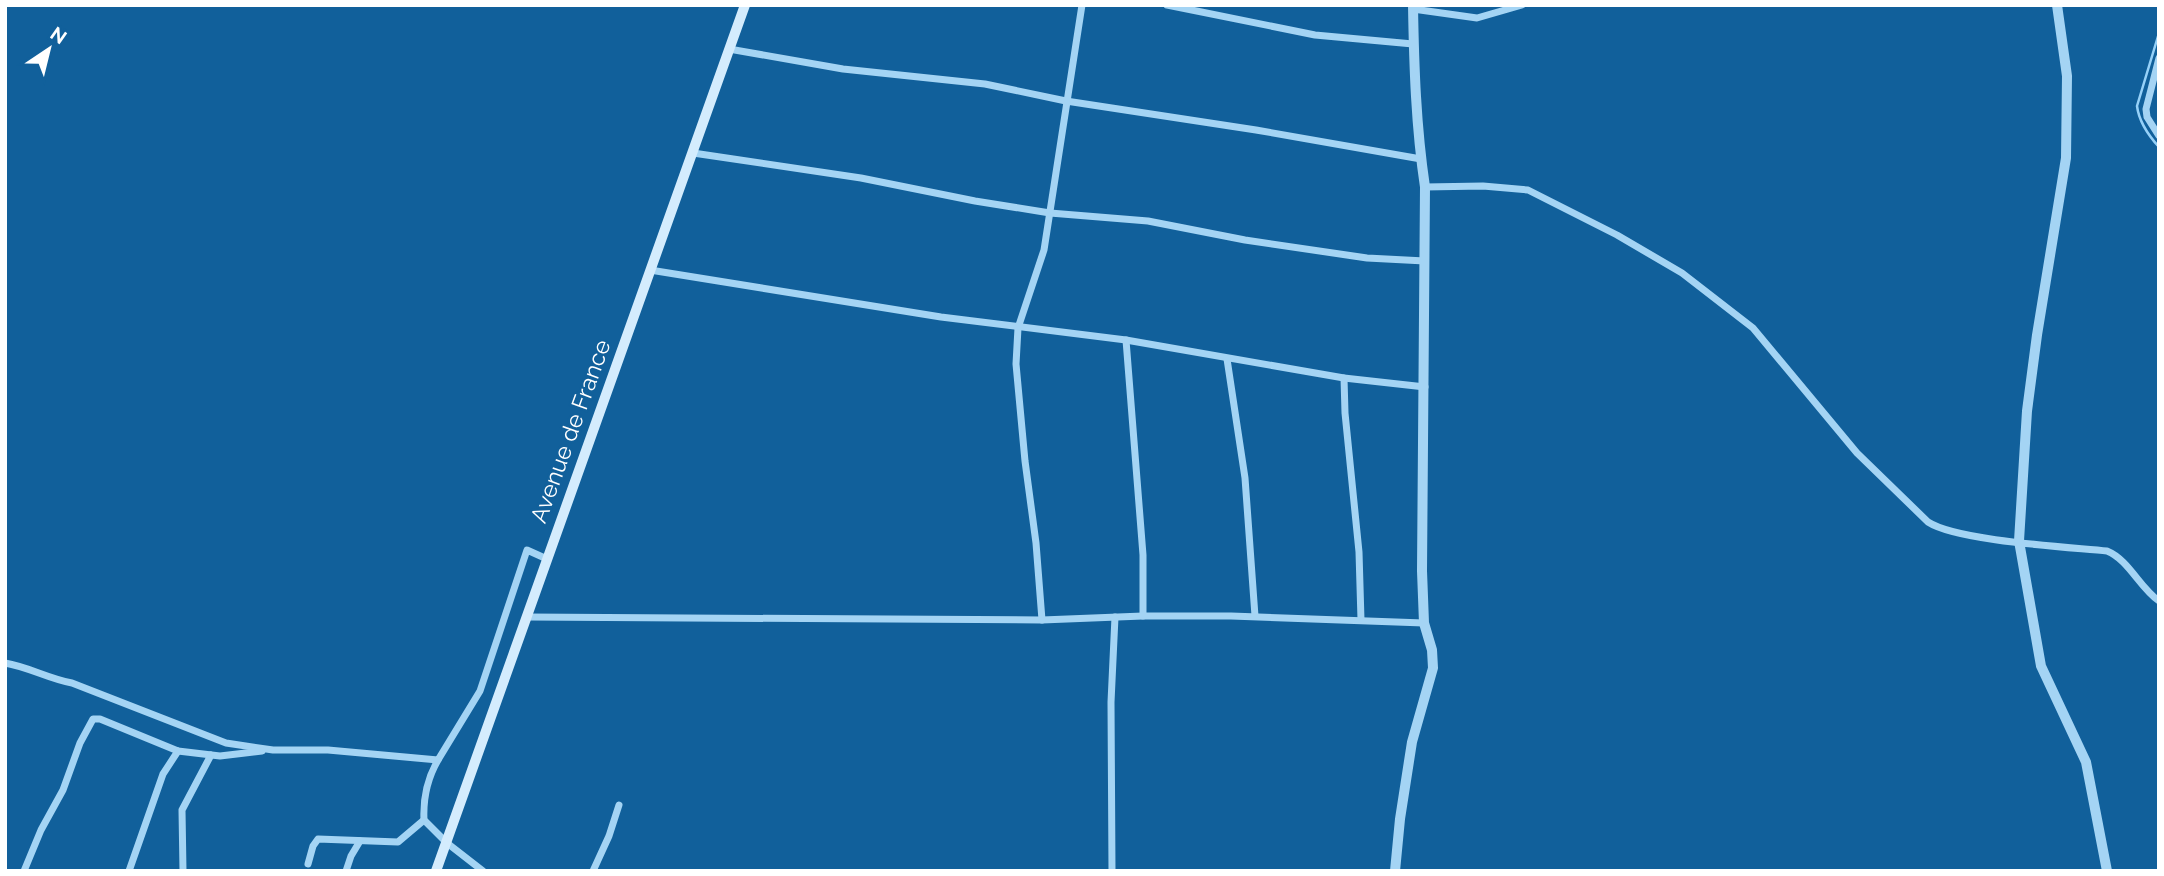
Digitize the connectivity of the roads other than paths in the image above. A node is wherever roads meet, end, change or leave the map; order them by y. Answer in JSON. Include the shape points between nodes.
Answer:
{"nodes":[{"id":1,"x":745,"y":5,"type":"edge"},
{"id":2,"x":1082,"y":5,"type":"edge"},
{"id":3,"x":1167,"y":5,"type":"edge"},
{"id":4,"x":1522,"y":5,"type":"edge"},
{"id":5,"x":2057,"y":5,"type":"edge"},
{"id":6,"x":1413,"y":7,"type":"edge"},
{"id":7,"x":1413,"y":44,"type":"junction"},
{"id":8,"x":729,"y":49,"type":"junction"},
{"id":9,"x":2159,"y":58,"type":"edge"},
{"id":10,"x":1066,"y":101,"type":"junction"},
{"id":11,"x":2159,"y":136,"type":"edge"},
{"id":12,"x":693,"y":153,"type":"junction"},
{"id":13,"x":1421,"y":159,"type":"junction"},
{"id":14,"x":1425,"y":187,"type":"junction"},
{"id":15,"x":1050,"y":214,"type":"junction"},
{"id":16,"x":1425,"y":261,"type":"junction"},
{"id":17,"x":650,"y":270,"type":"junction"},
{"id":18,"x":1018,"y":328,"type":"junction"},
{"id":19,"x":1126,"y":340,"type":"junction"},
{"id":20,"x":1227,"y":359,"type":"junction"},
{"id":21,"x":1344,"y":378,"type":"junction"},
{"id":22,"x":1425,"y":387,"type":"junction"},
{"id":23,"x":2019,"y":541,"type":"junction"},
{"id":24,"x":547,"y":559,"type":"junction"},
{"id":25,"x":2159,"y":601,"type":"edge"},
{"id":26,"x":1143,"y":616,"type":"junction"},
{"id":27,"x":1255,"y":616,"type":"junction"},
{"id":28,"x":527,"y":617,"type":"junction"},
{"id":29,"x":1115,"y":617,"type":"junction"},
{"id":30,"x":1042,"y":620,"type":"junction"},
{"id":31,"x":1361,"y":620,"type":"junction"},
{"id":32,"x":1424,"y":623,"type":"junction"},
{"id":33,"x":5,"y":663,"type":"edge"},
{"id":34,"x":273,"y":750,"type":"junction"},
{"id":35,"x":178,"y":751,"type":"junction"},
{"id":36,"x":211,"y":755,"type":"junction"},
{"id":37,"x":438,"y":760,"type":"junction"},
{"id":38,"x":619,"y":805,"type":"dead end"},
{"id":39,"x":424,"y":820,"type":"junction"},
{"id":40,"x":360,"y":841,"type":"junction"},
{"id":41,"x":447,"y":843,"type":"junction"},
{"id":42,"x":308,"y":864,"type":"dead end"},
{"id":43,"x":24,"y":871,"type":"edge"},
{"id":44,"x":129,"y":871,"type":"edge"},
{"id":45,"x":183,"y":871,"type":"edge"},
{"id":46,"x":346,"y":871,"type":"edge"},
{"id":47,"x":436,"y":871,"type":"edge"},
{"id":48,"x":483,"y":871,"type":"edge"},
{"id":49,"x":593,"y":871,"type":"edge"},
{"id":50,"x":1112,"y":871,"type":"edge"},
{"id":51,"x":1395,"y":871,"type":"edge"},
{"id":52,"x":2107,"y":871,"type":"edge"}],
"edges":[{"from":1,"to":8,"type":"main road","name":"Avenue de France"},
{"from":2,"to":10,"type":"street"},
{"from":3,"to":7,"type":"street","via":[[1315,35]]},
{"from":4,"to":6,"type":"street","via":[[1477,18]]},
{"from":5,"to":23,"type":"street","via":[[2067,76],[2066,158],[2030,386]]},
{"from":6,"to":7,"type":"street"},
{"from":7,"to":13,"type":"street"},
{"from":8,"to":10,"type":"street","via":[[843,69],[985,84]]},
{"from":8,"to":12,"type":"main road","name":"Avenue de France"},
{"from":9,"to":11,"type":"street","via":[[2146,109]]},
{"from":10,"to":13,"type":"street"},
{"from":10,"to":15,"type":"street"},
{"from":12,"to":15,"type":"street","via":[[861,178]]},
{"from":12,"to":17,"type":"main road","name":"Avenue de France"},
{"from":13,"to":14,"type":"street"},
{"from":14,"to":16,"type":"street"},
{"from":14,"to":23,"type":"street","via":[[1528,190],[1678,271],[1753,328],[1857,453],[1928,522],[1941,529]]},
{"from":15,"to":16,"type":"street","via":[[1148,221],[1367,258]]},
{"from":15,"to":18,"type":"street","via":[[1043,255]]},
{"from":16,"to":22,"type":"street"},
{"from":17,"to":18,"type":"street"},
{"from":17,"to":24,"type":"main road","name":"Avenue de France"},
{"from":18,"to":19,"type":"street"},
{"from":18,"to":30,"type":"street","via":[[1016,364]]},
{"from":19,"to":20,"type":"street"},
{"from":19,"to":26,"type":"street","via":[[1143,555]]},
{"from":20,"to":21,"type":"street"},
{"from":20,"to":27,"type":"street","via":[[1245,478]]},
{"from":21,"to":22,"type":"street"},
{"from":21,"to":31,"type":"street"},
{"from":22,"to":32,"type":"street"},
{"from":23,"to":25,"type":"street","via":[[2107,551]]},
{"from":23,"to":52,"type":"street","via":[[2040,666],[2086,762]]},
{"from":24,"to":28,"type":"main road","name":"Avenue de France"},
{"from":24,"to":37,"type":"street","via":[[527,550],[481,691]]},
{"from":26,"to":27,"type":"street"},
{"from":26,"to":29,"type":"street"},
{"from":27,"to":31,"type":"street"},
{"from":28,"to":30,"type":"street"},
{"from":28,"to":41,"type":"main road","name":"Avenue de France"},
{"from":29,"to":30,"type":"street"},
{"from":29,"to":50,"type":"street"},
{"from":31,"to":32,"type":"street"},
{"from":32,"to":51,"type":"street","via":[[1433,668],[1413,732]]},
{"from":33,"to":34,"type":"street","via":[[39,671],[226,743]]},
{"from":34,"to":36,"type":"street"},
{"from":34,"to":37,"type":"street"},
{"from":35,"to":36,"type":"street"},
{"from":35,"to":43,"type":"street","via":[[93,719]]},
{"from":35,"to":44,"type":"street","via":[[163,774]]},
{"from":36,"to":45,"type":"street","via":[[182,810]]},
{"from":37,"to":39,"type":"street","via":[[423,803]]},
{"from":38,"to":49,"type":"street"},
{"from":39,"to":40,"type":"street","via":[[398,842]]},
{"from":39,"to":41,"type":"street"},
{"from":40,"to":42,"type":"street","via":[[318,839]]},
{"from":40,"to":46,"type":"street"},
{"from":41,"to":47,"type":"main road","name":"Avenue de France"},
{"from":41,"to":48,"type":"street"}]}
